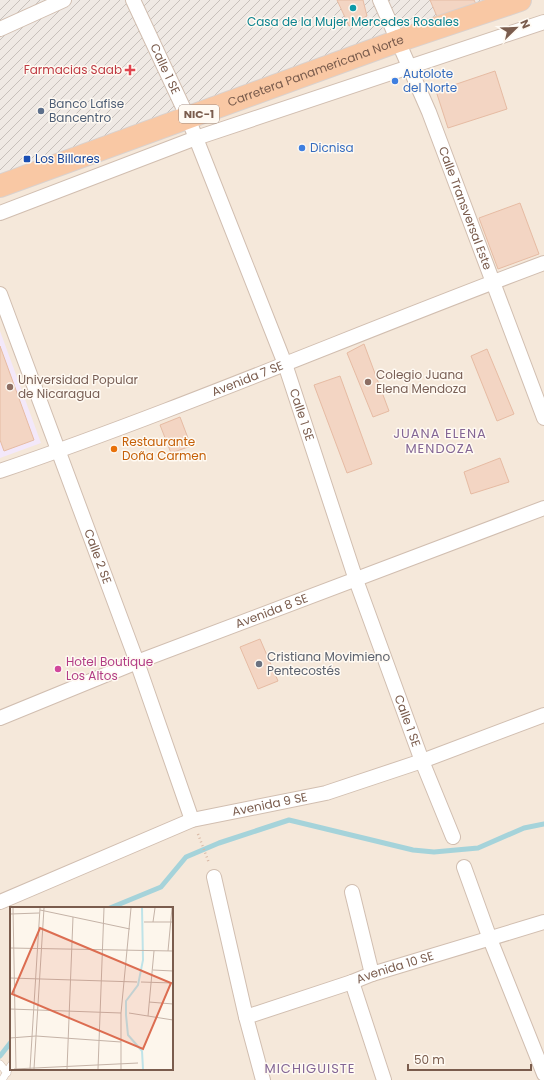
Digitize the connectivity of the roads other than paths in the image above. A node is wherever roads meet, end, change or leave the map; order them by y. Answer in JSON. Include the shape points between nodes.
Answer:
{"nodes":[{"id":1,"x":64,"y":0,"type":"edge"},
{"id":2,"x":132,"y":0,"type":"edge"},
{"id":3,"x":380,"y":0,"type":"edge"},
{"id":4,"x":520,"y":0,"type":"edge"},
{"id":5,"x":489,"y":5,"type":"edge"},
{"id":6,"x":544,"y":22,"type":"edge"},
{"id":7,"x":0,"y":29,"type":"edge"},
{"id":8,"x":398,"y":42,"type":"junction"},
{"id":9,"x":409,"y":67,"type":"junction"},
{"id":10,"x":188,"y":118,"type":"junction"},
{"id":11,"x":196,"y":138,"type":"junction"},
{"id":12,"x":0,"y":186,"type":"edge"},
{"id":13,"x":0,"y":213,"type":"edge"},
{"id":14,"x":544,"y":263,"type":"edge"},
{"id":15,"x":493,"y":282,"type":"junction"},
{"id":16,"x":0,"y":294,"type":"edge"},
{"id":17,"x":284,"y":364,"type":"junction"},
{"id":18,"x":544,"y":418,"type":"edge"},
{"id":19,"x":57,"y":451,"type":"junction"},
{"id":20,"x":0,"y":471,"type":"edge"},
{"id":21,"x":544,"y":508,"type":"edge"},
{"id":22,"x":356,"y":580,"type":"junction"},
{"id":23,"x":137,"y":662,"type":"junction"},
{"id":24,"x":544,"y":715,"type":"edge"},
{"id":25,"x":0,"y":718,"type":"edge"},
{"id":26,"x":422,"y":761,"type":"junction"},
{"id":27,"x":192,"y":820,"type":"junction"},
{"id":28,"x":453,"y":836,"type":"dead end"},
{"id":29,"x":464,"y":867,"type":"dead end"},
{"id":30,"x":214,"y":877,"type":"road end"},
{"id":31,"x":352,"y":892,"type":"dead end"},
{"id":32,"x":0,"y":902,"type":"edge"},
{"id":33,"x":544,"y":922,"type":"edge"},
{"id":34,"x":490,"y":939,"type":"junction"},
{"id":35,"x":372,"y":974,"type":"junction"},
{"id":36,"x":352,"y":982,"type":"junction"},
{"id":37,"x":246,"y":1017,"type":"junction"},
{"id":38,"x":1,"y":1065,"type":"edge"},
{"id":39,"x":10,"y":1066,"type":"edge"},
{"id":40,"x":7,"y":1073,"type":"junction"},
{"id":41,"x":544,"y":1074,"type":"edge"},
{"id":42,"x":2,"y":1080,"type":"edge"},
{"id":43,"x":263,"y":1080,"type":"edge"},
{"id":44,"x":384,"y":1080,"type":"edge"}],
"edges":[{"from":1,"to":7,"type":"street"},
{"from":2,"to":10,"type":"street","name":"Calle 1 SE"},
{"from":3,"to":8,"type":"street","name":"Calle Transversal Este"},
{"from":4,"to":5,"type":"highway","name":"Carretera Panamericana Norte","number":"NIC-1"},
{"from":5,"to":8,"type":"highway","name":"Carretera Panamericana Norte","number":"NIC-1"},
{"from":6,"to":9,"type":"street"},
{"from":8,"to":9,"type":"street","name":"Calle Transversal Este"},
{"from":8,"to":10,"type":"highway","name":"Carretera Panamericana Norte","number":"NIC-1"},
{"from":9,"to":11,"type":"street"},
{"from":9,"to":15,"type":"street","name":"Calle Transversal Este","via":[[429,112]]},
{"from":10,"to":11,"type":"street","name":"Calle 1 SE"},
{"from":10,"to":12,"type":"highway","name":"Carretera Panamericana Norte","number":"NIC-1"},
{"from":11,"to":13,"type":"street"},
{"from":11,"to":17,"type":"street","name":"Calle 1 SE"},
{"from":14,"to":15,"type":"street","name":"Avenida 7 SE"},
{"from":15,"to":17,"type":"street","name":"Avenida 7 SE"},
{"from":15,"to":18,"type":"street","name":"Calle Transversal Este"},
{"from":16,"to":19,"type":"street","name":"Calle 2 SE"},
{"from":17,"to":19,"type":"street","name":"Avenida 7 SE"},
{"from":17,"to":22,"type":"street","name":"Calle 1 SE"},
{"from":19,"to":20,"type":"street","name":"Avenida 7 SE"},
{"from":19,"to":23,"type":"street","name":"Calle 2 SE"},
{"from":21,"to":22,"type":"street","name":"Avenida 8 SE"},
{"from":22,"to":23,"type":"street","name":"Avenida 8 SE"},
{"from":22,"to":26,"type":"street","name":"Calle 1 SE"},
{"from":23,"to":25,"type":"street","name":"Avenida 8 SE"},
{"from":23,"to":27,"type":"street","name":"Calle 2 SE"},
{"from":24,"to":26,"type":"street","name":"Avenida 9 SE"},
{"from":26,"to":27,"type":"street","name":"Avenida 9 SE","via":[[326,793]]},
{"from":26,"to":28,"type":"street","name":"Calle 1 SE"},
{"from":27,"to":32,"type":"street","name":"Avenida 9 SE"},
{"from":29,"to":34,"type":"street"},
{"from":30,"to":37,"type":"street"},
{"from":31,"to":35,"type":"street"},
{"from":33,"to":34,"type":"street","name":"Avenida 10 SE"},
{"from":34,"to":35,"type":"street","name":"Avenida 10 SE"},
{"from":34,"to":41,"type":"street"},
{"from":35,"to":36,"type":"street","name":"Avenida 10 SE"},
{"from":36,"to":37,"type":"street","name":"Avenida 10 SE"},
{"from":36,"to":44,"type":"street"},
{"from":37,"to":43,"type":"street"},
{"from":38,"to":40,"type":"lane"},
{"from":39,"to":40,"type":"lane"},
{"from":40,"to":42,"type":"lane"}]}
